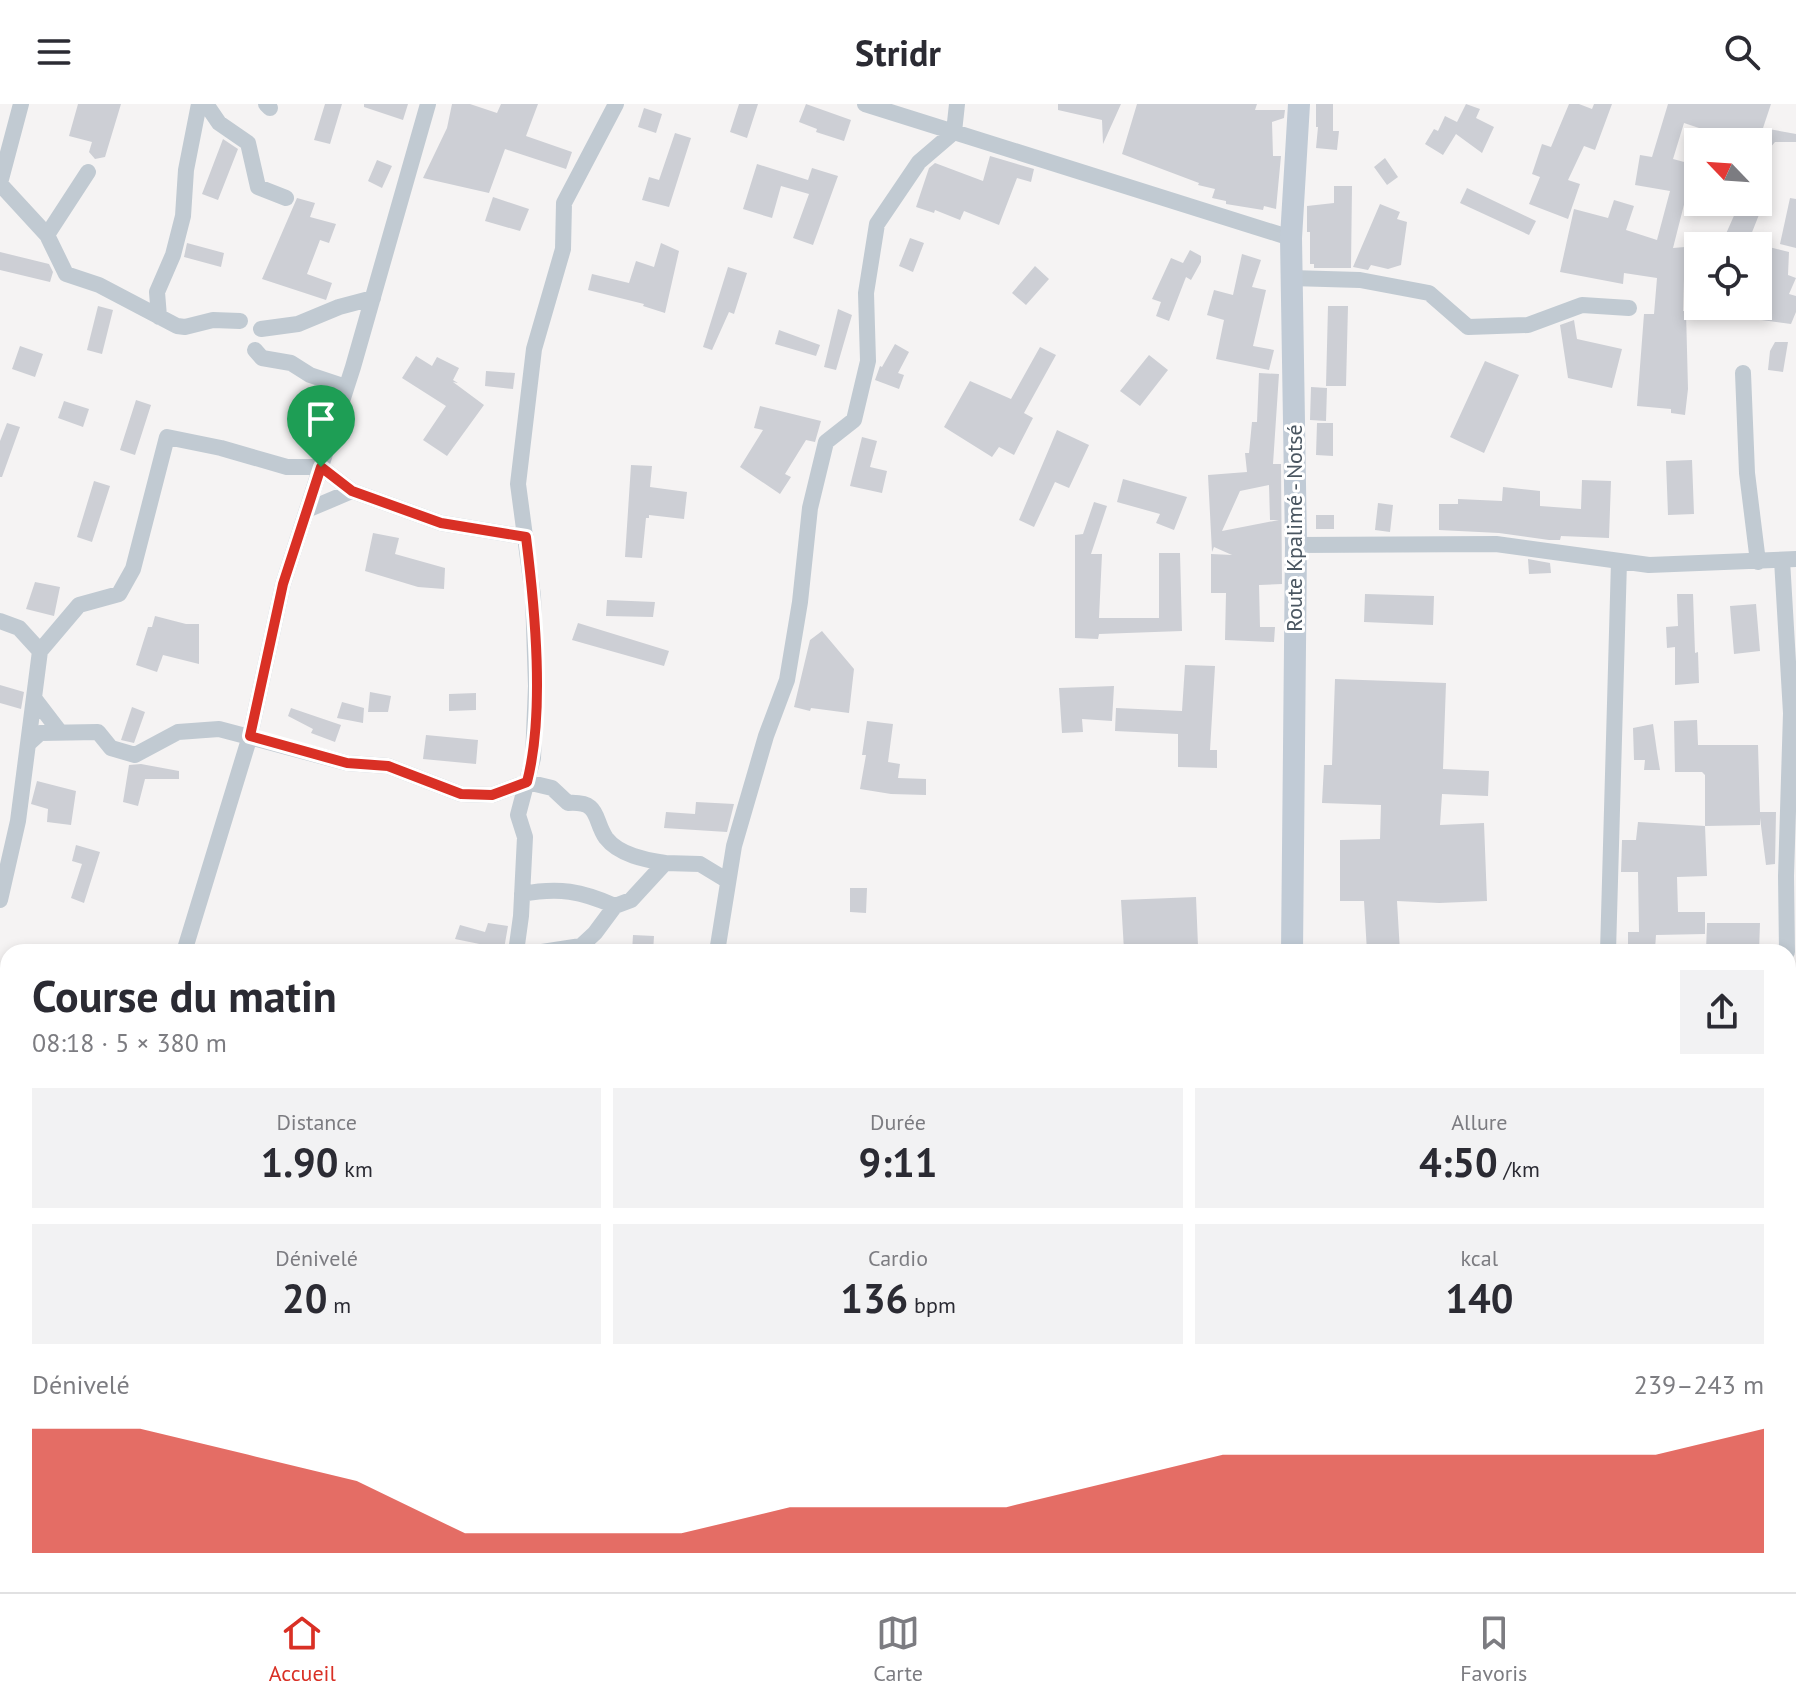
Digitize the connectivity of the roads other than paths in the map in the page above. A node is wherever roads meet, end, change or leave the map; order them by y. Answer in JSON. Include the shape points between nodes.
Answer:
{"nodes":[{"id":1,"x":21,"y":104,"type":"edge"},
{"id":2,"x":199,"y":104,"type":"edge"},
{"id":3,"x":206,"y":104,"type":"edge"},
{"id":4,"x":428,"y":104,"type":"edge"},
{"id":5,"x":616,"y":104,"type":"edge"},
{"id":6,"x":865,"y":104,"type":"edge"},
{"id":7,"x":957,"y":104,"type":"edge"},
{"id":8,"x":1299,"y":104,"type":"edge"},
{"id":9,"x":954,"y":132,"type":"junction"},
{"id":10,"x":88,"y":172,"type":"dead end"},
{"id":11,"x":0,"y":184,"type":"edge"},
{"id":12,"x":286,"y":198,"type":"dead end"},
{"id":13,"x":47,"y":235,"type":"junction"},
{"id":14,"x":1291,"y":238,"type":"junction"},
{"id":15,"x":1291,"y":278,"type":"junction"},
{"id":16,"x":373,"y":298,"type":"junction"},
{"id":17,"x":1629,"y":308,"type":"dead end"},
{"id":18,"x":159,"y":317,"type":"junction"},
{"id":19,"x":240,"y":321,"type":"dead end"},
{"id":20,"x":261,"y":329,"type":"dead end"},
{"id":21,"x":255,"y":350,"type":"dead end"},
{"id":22,"x":1743,"y":373,"type":"dead end"},
{"id":23,"x":346,"y":387,"type":"junction"},
{"id":24,"x":321,"y":467,"type":"junction"},
{"id":25,"x":352,"y":491,"type":"junction"},
{"id":26,"x":307,"y":510,"type":"junction"},
{"id":27,"x":526,"y":537,"type":"junction"},
{"id":28,"x":1296,"y":545,"type":"junction"},
{"id":29,"x":1789,"y":560,"type":"edge"},
{"id":30,"x":1619,"y":561,"type":"junction"},
{"id":31,"x":1758,"y":562,"type":"junction"},
{"id":32,"x":0,"y":621,"type":"edge"},
{"id":33,"x":40,"y":651,"type":"junction"},
{"id":34,"x":34,"y":698,"type":"junction"},
{"id":35,"x":60,"y":732,"type":"junction"},
{"id":36,"x":250,"y":736,"type":"junction"},
{"id":37,"x":29,"y":743,"type":"junction"},
{"id":38,"x":527,"y":782,"type":"junction"},
{"id":39,"x":665,"y":863,"type":"junction"},
{"id":40,"x":728,"y":881,"type":"junction"},
{"id":41,"x":522,"y":894,"type":"junction"},
{"id":42,"x":0,"y":900,"type":"edge"},
{"id":43,"x":615,"y":906,"type":"junction"},
{"id":44,"x":186,"y":944,"type":"edge"},
{"id":45,"x":517,"y":944,"type":"edge"},
{"id":46,"x":583,"y":944,"type":"edge"},
{"id":47,"x":718,"y":944,"type":"edge"},
{"id":48,"x":1292,"y":944,"type":"edge"},
{"id":49,"x":1608,"y":944,"type":"edge"},
{"id":50,"x":1787,"y":944,"type":"edge"}],
"edges":[{"from":1,"to":11,"type":"street"},
{"from":2,"to":18,"type":"street","via":[[183,216],[157,292]]},
{"from":3,"to":12,"type":"street","via":[[219,123],[248,143],[258,187]]},
{"from":4,"to":16,"type":"street"},
{"from":5,"to":27,"type":"street","via":[[564,203],[563,249],[534,349],[518,484]]},
{"from":6,"to":9,"type":"street"},
{"from":7,"to":9,"type":"street"},
{"from":8,"to":14,"type":"main road","name":"Route Kpalimé - Notsé"},
{"from":9,"to":14,"type":"street"},
{"from":9,"to":40,"type":"street","via":[[919,162],[877,224],[866,293],[868,361],[854,420],[826,442],[810,508],[787,680],[766,736]]},
{"from":10,"to":13,"type":"street"},
{"from":11,"to":13,"type":"street"},
{"from":13,"to":18,"type":"street","via":[[66,274]]},
{"from":14,"to":15,"type":"main road","name":"Route Kpalimé - Notsé"},
{"from":15,"to":17,"type":"street","via":[[1360,280],[1429,293],[1468,327],[1528,325],[1582,305]]},
{"from":15,"to":28,"type":"main road","name":"Route Kpalimé - Notsé"},
{"from":16,"to":20,"type":"street","via":[[298,324]]},
{"from":16,"to":23,"type":"street"},
{"from":18,"to":19,"type":"street","via":[[185,327]]},
{"from":21,"to":23,"type":"street","via":[[262,358],[291,363]]},
{"from":22,"to":31,"type":"street"},
{"from":23,"to":24,"type":"street"},
{"from":24,"to":25,"type":"street"},
{"from":24,"to":26,"type":"street"},
{"from":24,"to":33,"type":"street","via":[[287,467],[167,437],[133,569],[119,594],[79,605]]},
{"from":25,"to":26,"type":"street"},
{"from":25,"to":27,"type":"street","via":[[441,523]]},
{"from":26,"to":36,"type":"street","via":[[283,584]]},
{"from":27,"to":38,"type":"street","via":[[536,686]]},
{"from":28,"to":30,"type":"street","via":[[1496,544]]},
{"from":28,"to":48,"type":"main road","name":"Route Kpalimé - Notsé"},
{"from":29,"to":31,"type":"street"},
{"from":29,"to":50,"type":"street"},
{"from":30,"to":31,"type":"street"},
{"from":30,"to":49,"type":"street"},
{"from":32,"to":33,"type":"street","via":[[19,628]]},
{"from":33,"to":34,"type":"street"},
{"from":34,"to":35,"type":"street"},
{"from":34,"to":37,"type":"street"},
{"from":35,"to":36,"type":"street","via":[[98,732],[111,748],[135,755],[178,732],[219,729]]},
{"from":35,"to":37,"type":"street","via":[[40,733]]},
{"from":36,"to":38,"type":"street","via":[[347,763],[388,766],[461,794],[492,795]]},
{"from":36,"to":44,"type":"street"},
{"from":37,"to":42,"type":"street"},
{"from":38,"to":39,"type":"street","via":[[552,788],[568,803],[581,802],[597,814],[607,839],[636,858]]},
{"from":38,"to":41,"type":"street","via":[[518,815],[525,837]]},
{"from":39,"to":40,"type":"street","via":[[700,864]]},
{"from":39,"to":43,"type":"street","via":[[631,900]]},
{"from":40,"to":47,"type":"street"},
{"from":41,"to":43,"type":"street","via":[[548,889],[585,893]]},
{"from":41,"to":45,"type":"street"},
{"from":43,"to":46,"type":"street"}]}
